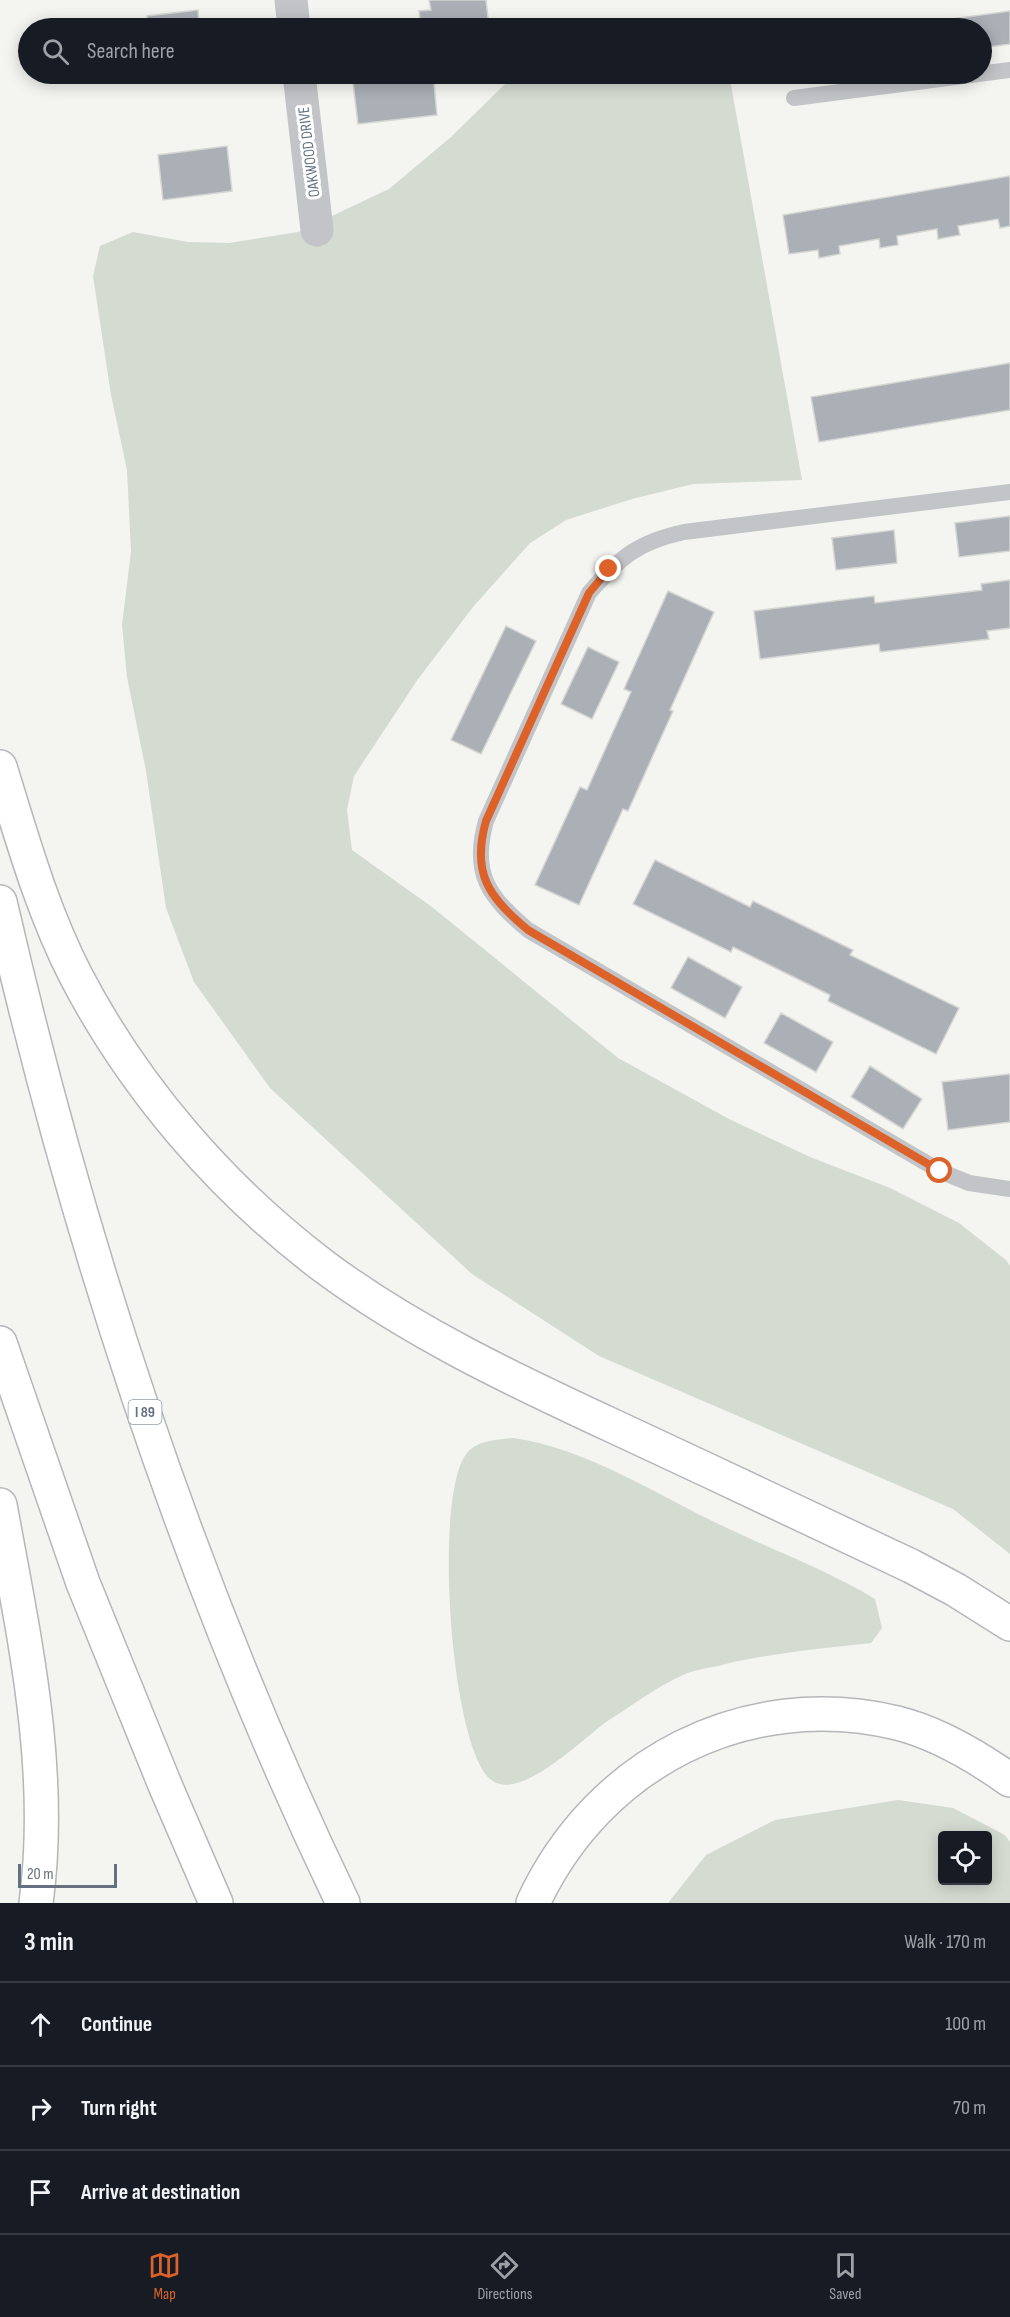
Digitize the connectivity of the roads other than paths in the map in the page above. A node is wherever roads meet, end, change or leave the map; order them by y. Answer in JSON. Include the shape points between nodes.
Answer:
{"nodes":[{"id":1,"x":291,"y":0,"type":"edge"},
{"id":2,"x":293,"y":18,"type":"edge"},
{"id":3,"x":1010,"y":70,"type":"edge"},
{"id":4,"x":992,"y":72,"type":"edge"},
{"id":5,"x":300,"y":84,"type":"edge"},
{"id":6,"x":902,"y":84,"type":"edge"},
{"id":7,"x":795,"y":98,"type":"dead end"},
{"id":8,"x":317,"y":230,"type":"dead end"},
{"id":9,"x":1010,"y":492,"type":"edge"},
{"id":10,"x":0,"y":767,"type":"edge"},
{"id":11,"x":0,"y":902,"type":"edge"},
{"id":12,"x":1010,"y":1189,"type":"edge"},
{"id":13,"x":0,"y":1343,"type":"edge"},
{"id":14,"x":0,"y":1505,"type":"edge"},
{"id":15,"x":1010,"y":1624,"type":"edge"},
{"id":16,"x":1010,"y":1780,"type":"edge"},
{"id":17,"x":36,"y":1903,"type":"edge"},
{"id":18,"x":216,"y":1903,"type":"edge"},
{"id":19,"x":343,"y":1903,"type":"edge"},
{"id":20,"x":533,"y":1903,"type":"edge"}],
"edges":[{"from":1,"to":2,"type":"street"},
{"from":3,"to":4,"type":"lane"},
{"from":5,"to":8,"type":"street","name":"OAKWOOD DRIVE"},
{"from":6,"to":7,"type":"lane"},
{"from":9,"to":12,"type":"lane","via":[[684,532],[654,539],[631,550],[589,593],[479,844],[484,877],[498,904],[528,930],[940,1171],[969,1183]]},
{"from":10,"to":15,"type":"highway","via":[[45,908],[99,1017],[183,1133],[213,1168],[282,1233],[364,1295],[456,1349],[911,1566]]},
{"from":11,"to":19,"type":"highway","number":"I 89","via":[[55,1125],[127,1360],[243,1679]]},
{"from":13,"to":18,"type":"highway","via":[[83,1583]]},
{"from":14,"to":17,"type":"highway","via":[[37,1716],[41,1848]]},
{"from":16,"to":20,"type":"highway","via":[[955,1745],[888,1721],[800,1714],[731,1726],[664,1756],[608,1798],[565,1846]]}]}
